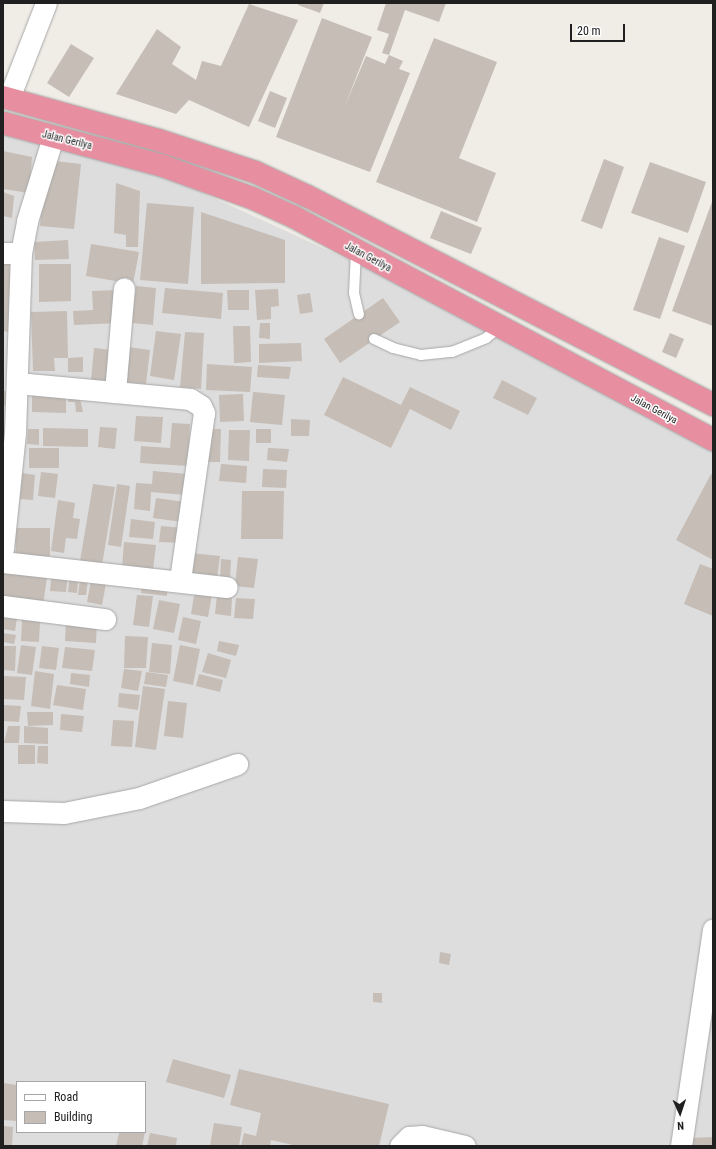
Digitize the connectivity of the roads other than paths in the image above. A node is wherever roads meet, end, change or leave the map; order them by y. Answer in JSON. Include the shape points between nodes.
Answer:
{"nodes":[{"id":1,"x":46,"y":3,"type":"edge"},
{"id":2,"x":6,"y":98,"type":"edge"},
{"id":3,"x":3,"y":123,"type":"edge"},
{"id":4,"x":53,"y":136,"type":"junction"},
{"id":5,"x":356,"y":251,"type":"junction"},
{"id":6,"x":12,"y":253,"type":"edge"},
{"id":7,"x":124,"y":288,"type":"dead end"},
{"id":8,"x":514,"y":305,"type":"junction"},
{"id":9,"x":359,"y":314,"type":"dead end"},
{"id":10,"x":499,"y":328,"type":"junction"},
{"id":11,"x":374,"y":339,"type":"dead end"},
{"id":12,"x":17,"y":383,"type":"junction"},
{"id":13,"x":115,"y":392,"type":"junction"},
{"id":14,"x":713,"y":405,"type":"edge"},
{"id":15,"x":713,"y":440,"type":"edge"},
{"id":16,"x":3,"y":549,"type":"edge"},
{"id":17,"x":3,"y":562,"type":"edge"},
{"id":18,"x":180,"y":580,"type":"junction"},
{"id":19,"x":227,"y":587,"type":"dead end"},
{"id":20,"x":3,"y":606,"type":"edge"},
{"id":21,"x":105,"y":619,"type":"dead end"},
{"id":22,"x":237,"y":764,"type":"dead end"},
{"id":23,"x":3,"y":811,"type":"edge"},
{"id":24,"x":713,"y":929,"type":"edge"},
{"id":25,"x":400,"y":1146,"type":"edge"},
{"id":26,"x":465,"y":1146,"type":"edge"},
{"id":27,"x":681,"y":1146,"type":"edge"}],
"edges":[{"from":1,"to":2,"type":"street"},
{"from":2,"to":8,"type":"highway","via":[[151,138],[255,172],[307,196]]},
{"from":3,"to":4,"type":"highway","name":"Jalan Gerilya"},
{"from":4,"to":5,"type":"highway","name":"Jalan Gerilya","via":[[164,166],[252,198]]},
{"from":4,"to":6,"type":"street","via":[[27,221]]},
{"from":5,"to":9,"type":"lane","via":[[354,293]]},
{"from":5,"to":10,"type":"highway","name":"Jalan Gerilya"},
{"from":6,"to":12,"type":"street"},
{"from":7,"to":13,"type":"street"},
{"from":8,"to":10,"type":"highway"},
{"from":8,"to":14,"type":"highway"},
{"from":10,"to":11,"type":"lane","via":[[486,338],[452,352],[421,355],[393,348]]},
{"from":10,"to":15,"type":"highway","name":"Jalan Gerilya"},
{"from":12,"to":13,"type":"street"},
{"from":12,"to":16,"type":"street","via":[[15,434]]},
{"from":13,"to":18,"type":"street","via":[[190,399],[201,406],[204,413]]},
{"from":17,"to":18,"type":"street"},
{"from":18,"to":19,"type":"street"},
{"from":20,"to":21,"type":"street"},
{"from":22,"to":23,"type":"street","via":[[132,799],[64,813]]},
{"from":24,"to":27,"type":"street"},
{"from":25,"to":26,"type":"street","via":[[409,1137],[422,1136]]}]}
